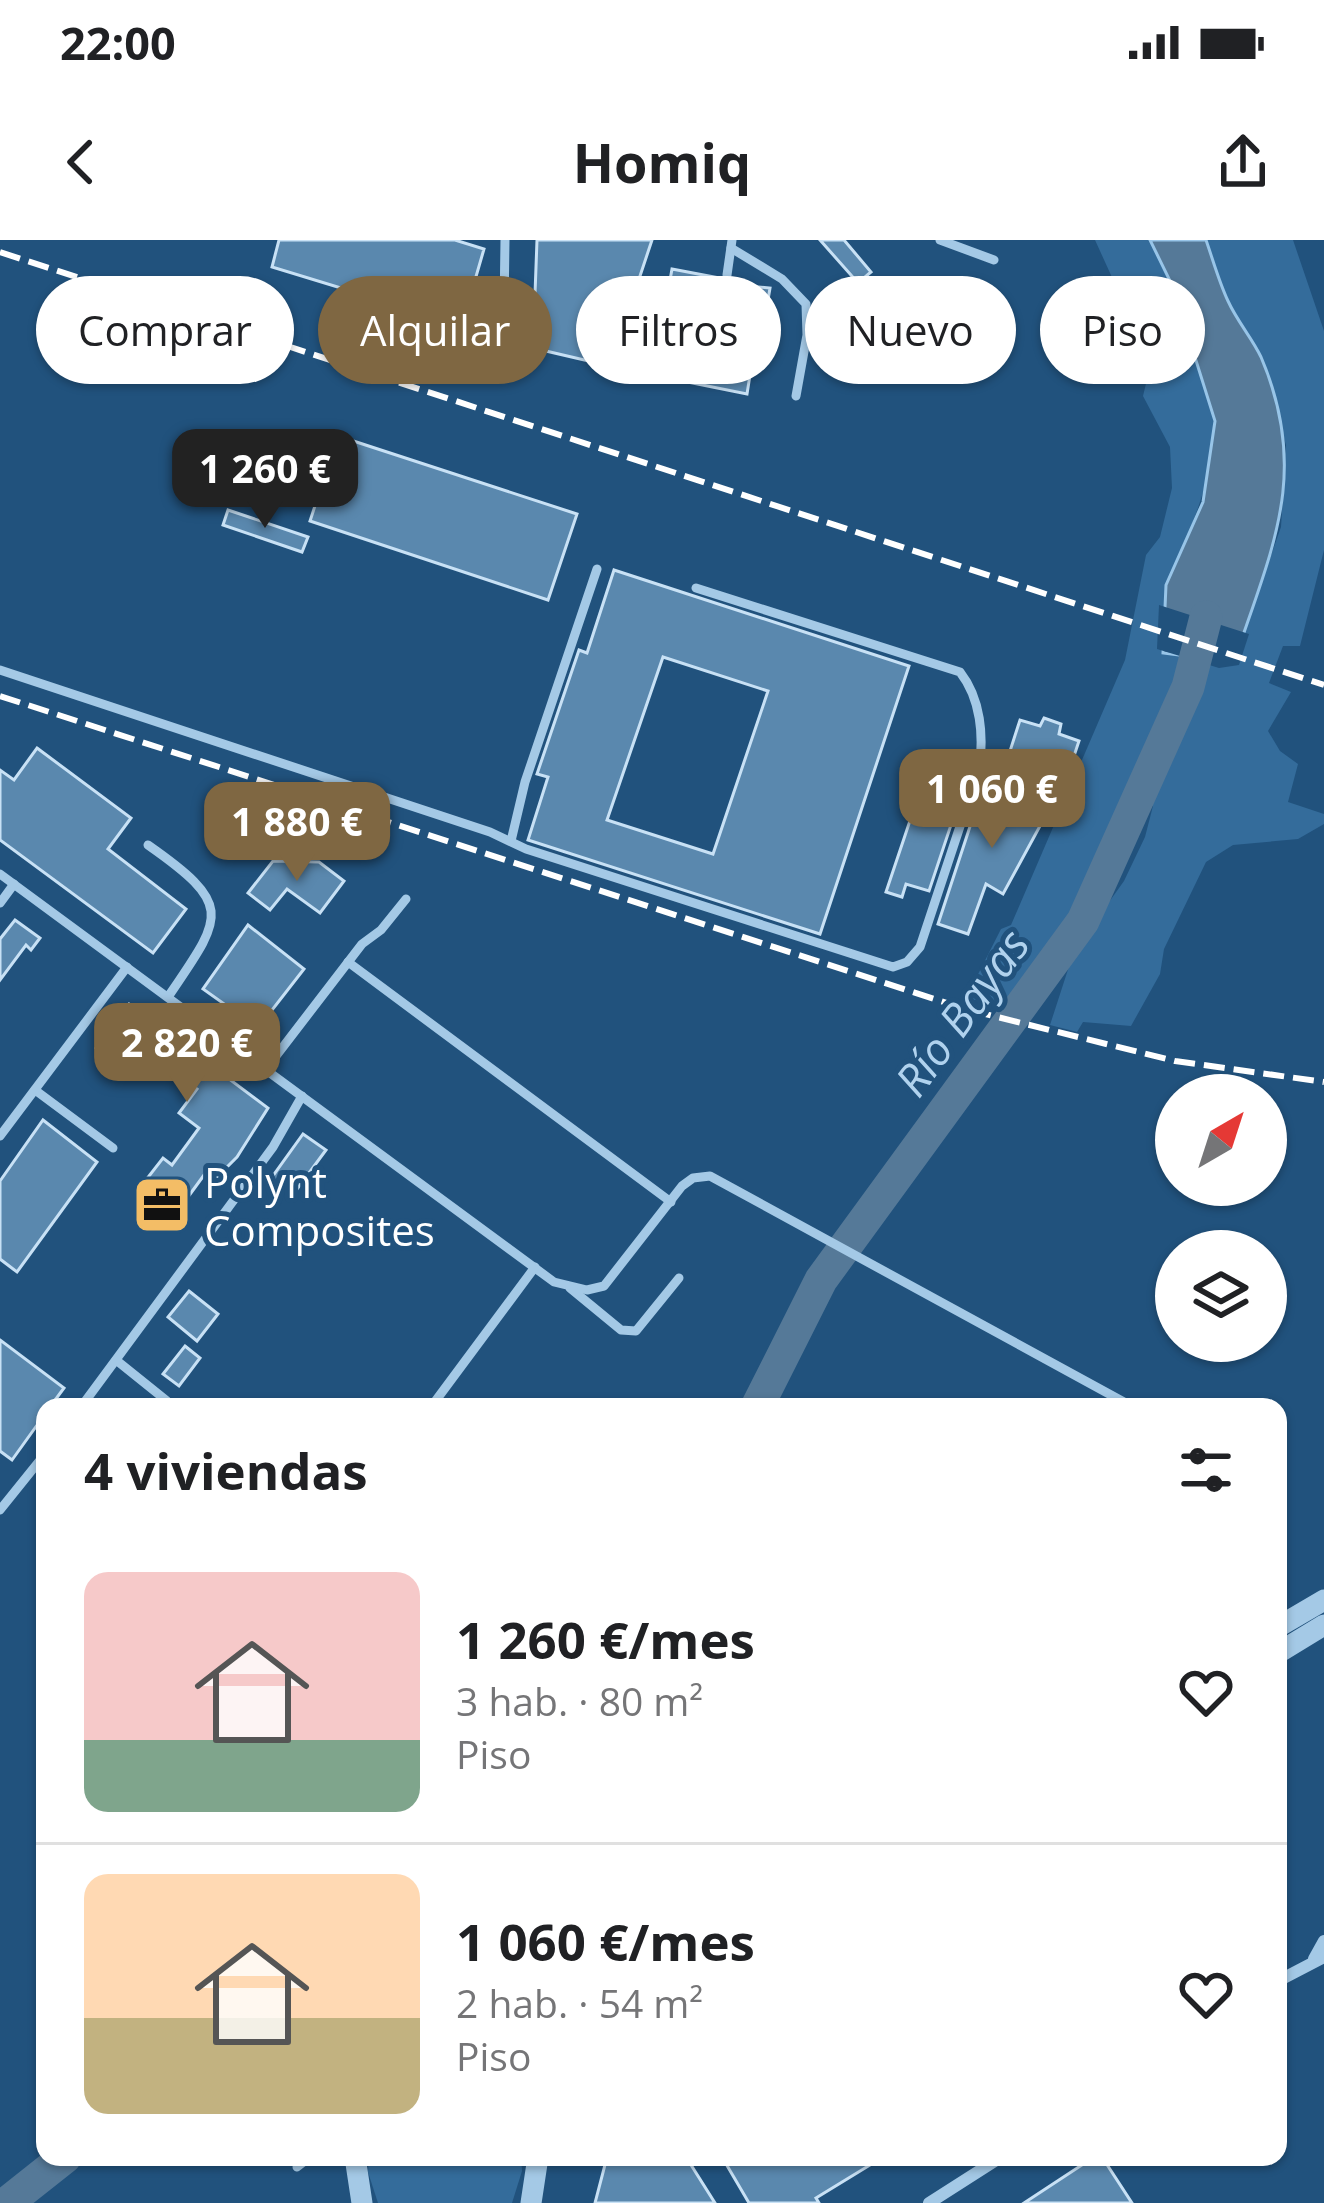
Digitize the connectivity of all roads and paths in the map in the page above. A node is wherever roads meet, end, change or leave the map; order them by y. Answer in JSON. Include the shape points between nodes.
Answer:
{"nodes":[{"id":1,"x":506,"y":240,"type":"edge"},
{"id":2,"x":940,"y":240,"type":"edge"},
{"id":3,"x":732,"y":244,"type":"edge"},
{"id":4,"x":994,"y":260,"type":"dead end"},
{"id":5,"x":727,"y":275,"type":"dead end"},
{"id":6,"x":505,"y":276,"type":"edge"},
{"id":7,"x":796,"y":396,"type":"dead end"},
{"id":8,"x":597,"y":569,"type":"dead end"},
{"id":9,"x":696,"y":588,"type":"dead end"},
{"id":10,"x":0,"y":670,"type":"edge"},
{"id":11,"x":982,"y":754,"type":"junction"},
{"id":12,"x":1047,"y":780,"type":"dead end"},
{"id":13,"x":511,"y":841,"type":"junction"},
{"id":14,"x":148,"y":845,"type":"dead end"},
{"id":15,"x":0,"y":874,"type":"edge"},
{"id":16,"x":14,"y":884,"type":"junction"},
{"id":17,"x":406,"y":899,"type":"dead end"},
{"id":18,"x":0,"y":904,"type":"edge"},
{"id":19,"x":348,"y":962,"type":"junction"},
{"id":20,"x":127,"y":967,"type":"junction"},
{"id":21,"x":168,"y":997,"type":"junction"},
{"id":22,"x":266,"y":1069,"type":"junction"},
{"id":23,"x":35,"y":1090,"type":"junction"},
{"id":24,"x":302,"y":1096,"type":"junction"},
{"id":25,"x":0,"y":1136,"type":"edge"},
{"id":26,"x":112,"y":1148,"type":"dead end"},
{"id":27,"x":671,"y":1202,"type":"junction"},
{"id":28,"x":535,"y":1268,"type":"junction"},
{"id":29,"x":679,"y":1278,"type":"dead end"},
{"id":30,"x":570,"y":1288,"type":"junction"},
{"id":31,"x":116,"y":1360,"type":"junction"},
{"id":32,"x":88,"y":1398,"type":"edge"},
{"id":33,"x":163,"y":1398,"type":"edge"},
{"id":34,"x":438,"y":1398,"type":"edge"},
{"id":35,"x":1117,"y":1398,"type":"edge"},
{"id":36,"x":35,"y":1467,"type":"edge"},
{"id":37,"x":0,"y":1510,"type":"edge"},
{"id":38,"x":1324,"y":1600,"type":"edge"},
{"id":39,"x":1287,"y":1622,"type":"edge"},
{"id":40,"x":1324,"y":1625,"type":"edge"},
{"id":41,"x":1287,"y":1647,"type":"edge"},
{"id":42,"x":1324,"y":1941,"type":"edge"},
{"id":43,"x":1319,"y":1958,"type":"edge"},
{"id":44,"x":1287,"y":1976,"type":"edge"},
{"id":45,"x":537,"y":2166,"type":"edge"},
{"id":46,"x":987,"y":2166,"type":"edge"},
{"id":47,"x":355,"y":2167,"type":"edge"},
{"id":48,"x":345,"y":2203,"type":"edge"},
{"id":49,"x":362,"y":2203,"type":"edge"},
{"id":50,"x":531,"y":2203,"type":"edge"},
{"id":51,"x":929,"y":2203,"type":"edge"}],
"edges":[{"from":1,"to":6,"type":"lane"},
{"from":2,"to":4,"type":"lane"},
{"from":3,"to":5,"type":"lane"},
{"from":3,"to":7,"type":"lane","via":[[806,304]]},
{"from":8,"to":13,"type":"lane"},
{"from":9,"to":11,"type":"lane","via":[[960,672],[977,704]]},
{"from":10,"to":13,"type":"lane"},
{"from":11,"to":12,"type":"lane"},
{"from":11,"to":13,"type":"lane","via":[[920,947],[893,967]]},
{"from":14,"to":21,"type":"lane","via":[[201,887],[214,916]]},
{"from":15,"to":16,"type":"lane"},
{"from":16,"to":18,"type":"lane"},
{"from":16,"to":20,"type":"lane"},
{"from":17,"to":19,"type":"lane"},
{"from":19,"to":22,"type":"lane"},
{"from":19,"to":27,"type":"lane"},
{"from":20,"to":21,"type":"lane"},
{"from":20,"to":23,"type":"lane"},
{"from":21,"to":22,"type":"lane"},
{"from":22,"to":24,"type":"lane"},
{"from":23,"to":25,"type":"lane"},
{"from":23,"to":26,"type":"lane"},
{"from":24,"to":28,"type":"lane"},
{"from":24,"to":31,"type":"lane","via":[[273,1148]]},
{"from":27,"to":30,"type":"lane","via":[[604,1286]]},
{"from":27,"to":35,"type":"lane","via":[[693,1178],[710,1176]]},
{"from":28,"to":30,"type":"lane"},
{"from":28,"to":34,"type":"lane"},
{"from":29,"to":30,"type":"lane","via":[[635,1331],[621,1330]]},
{"from":31,"to":32,"type":"lane"},
{"from":31,"to":33,"type":"lane"},
{"from":36,"to":37,"type":"lane"},
{"from":38,"to":39,"type":"street"},
{"from":40,"to":41,"type":"street"},
{"from":42,"to":43,"type":"street"},
{"from":43,"to":44,"type":"street"},
{"from":45,"to":50,"type":"street"},
{"from":46,"to":51,"type":"street"},
{"from":47,"to":48,"type":"street"},
{"from":47,"to":49,"type":"street"}]}
